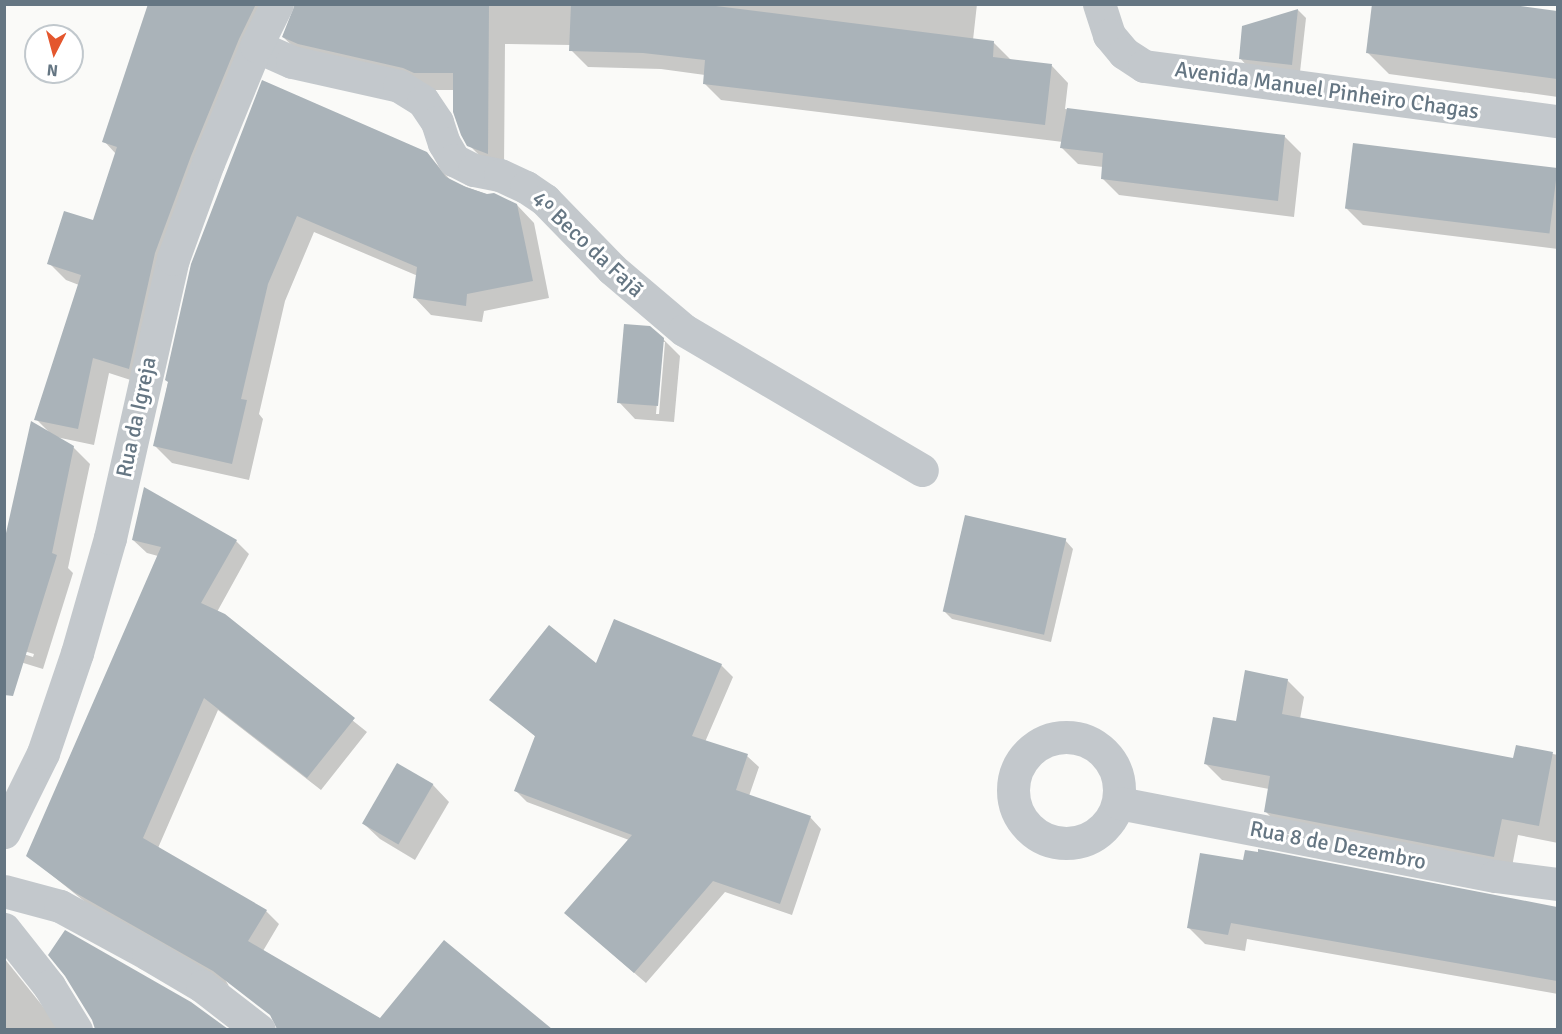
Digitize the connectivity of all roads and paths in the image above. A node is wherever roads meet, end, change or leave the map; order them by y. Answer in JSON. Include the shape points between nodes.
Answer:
{"nodes":[{"id":1,"x":277,"y":4,"type":"edge"},
{"id":2,"x":1099,"y":4,"type":"edge"},
{"id":3,"x":256,"y":46,"type":"junction"},
{"id":4,"x":1557,"y":121,"type":"edge"},
{"id":5,"x":922,"y":470,"type":"dead end"},
{"id":6,"x":1119,"y":803,"type":"dead end"},
{"id":7,"x":4,"y":832,"type":"edge"},
{"id":8,"x":1557,"y":884,"type":"edge"},
{"id":9,"x":4,"y":891,"type":"edge"},
{"id":10,"x":4,"y":929,"type":"edge"},
{"id":11,"x":76,"y":1029,"type":"edge"},
{"id":12,"x":259,"y":1029,"type":"edge"}],
"edges":[{"from":1,"to":3,"type":"street","name":"Rua da Igreja"},
{"from":2,"to":4,"type":"street","name":"Avenida Manuel Pinheiro Chagas","via":[[1109,35],[1124,53],[1144,66]]},
{"from":3,"to":5,"type":"street","name":"4º Beco da Fajã","via":[[292,62],[399,86],[423,101],[454,160],[526,187],[545,200],[612,269],[684,330]]},
{"from":3,"to":7,"type":"street","name":"Rua da Igreja","via":[[173,259],[110,538],[77,653],[43,753]]},
{"from":6,"to":8,"type":"street","name":"Rua 8 de Dezembro","via":[[1495,876]]},
{"from":9,"to":12,"type":"street","via":[[60,906],[202,986]]},
{"from":10,"to":11,"type":"street","via":[[49,986]]}]}
